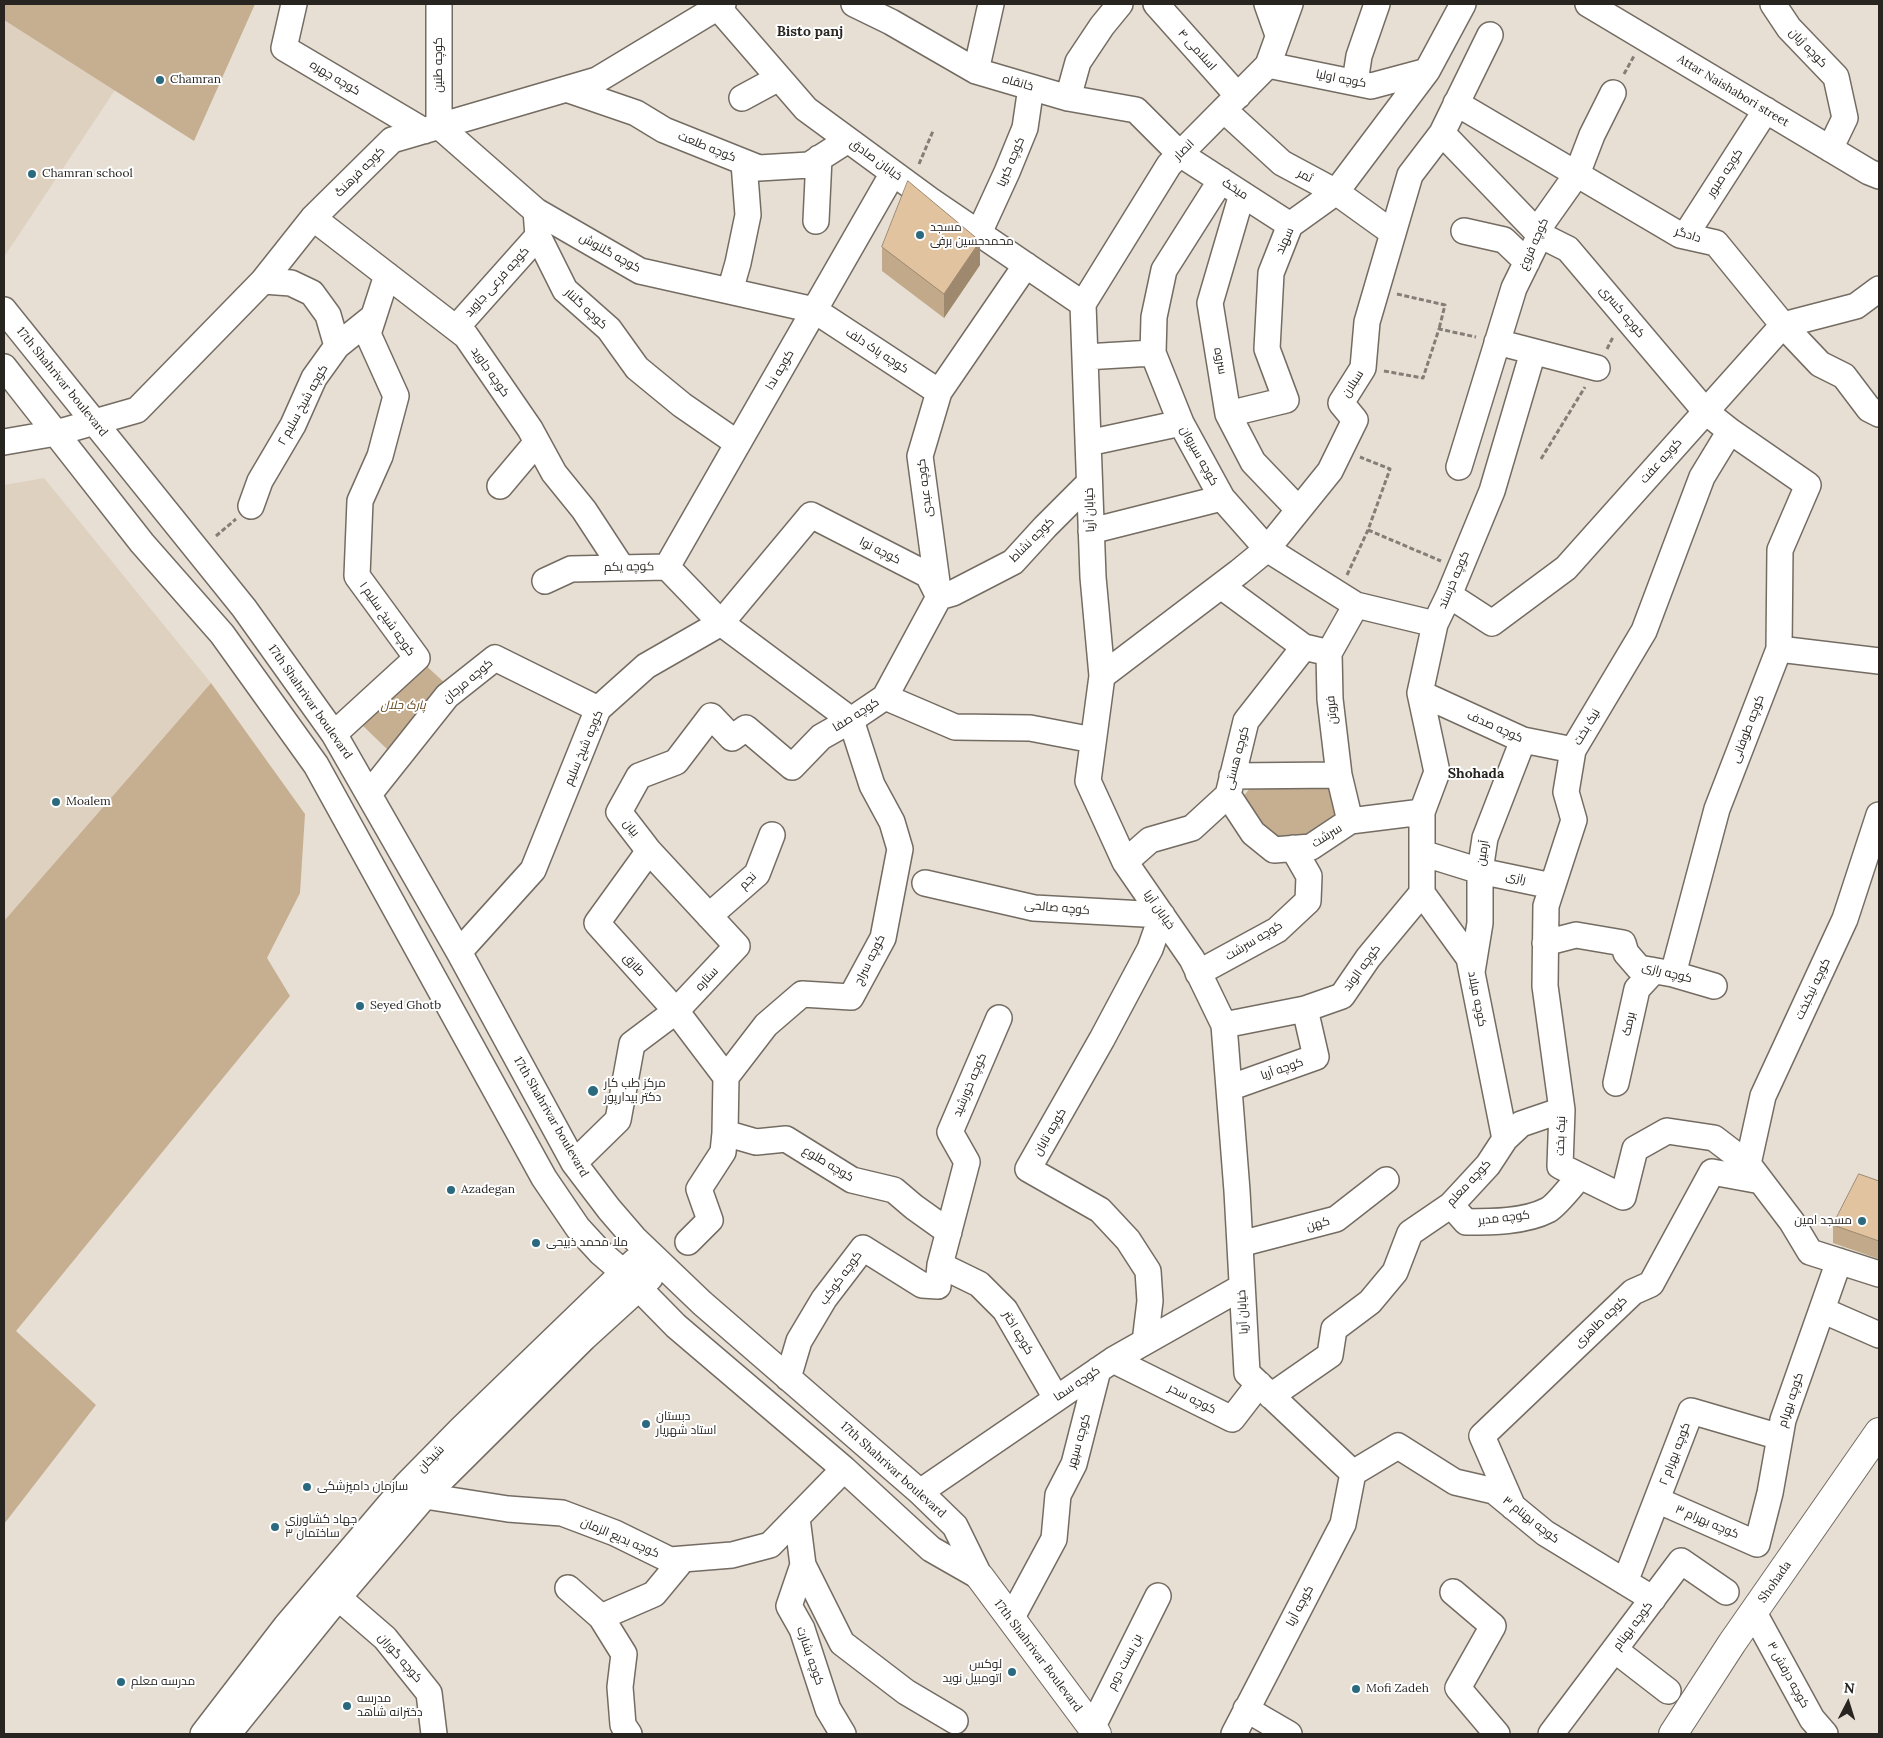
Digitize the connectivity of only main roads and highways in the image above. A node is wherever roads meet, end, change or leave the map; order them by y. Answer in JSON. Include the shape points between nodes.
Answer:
{"nodes":[{"id":1,"x":1879,"y":1432,"type":"edge"},
{"id":2,"x":980,"y":1577,"type":"road end"},
{"id":3,"x":1095,"y":1731,"type":"edge"},
{"id":4,"x":1672,"y":1734,"type":"edge"}],
"edges":[{"from":1,"to":4,"type":"main road","name":"Shohada"},
{"from":2,"to":3,"type":"main road","name":"17th Shahrivar Boulevard"}]}
